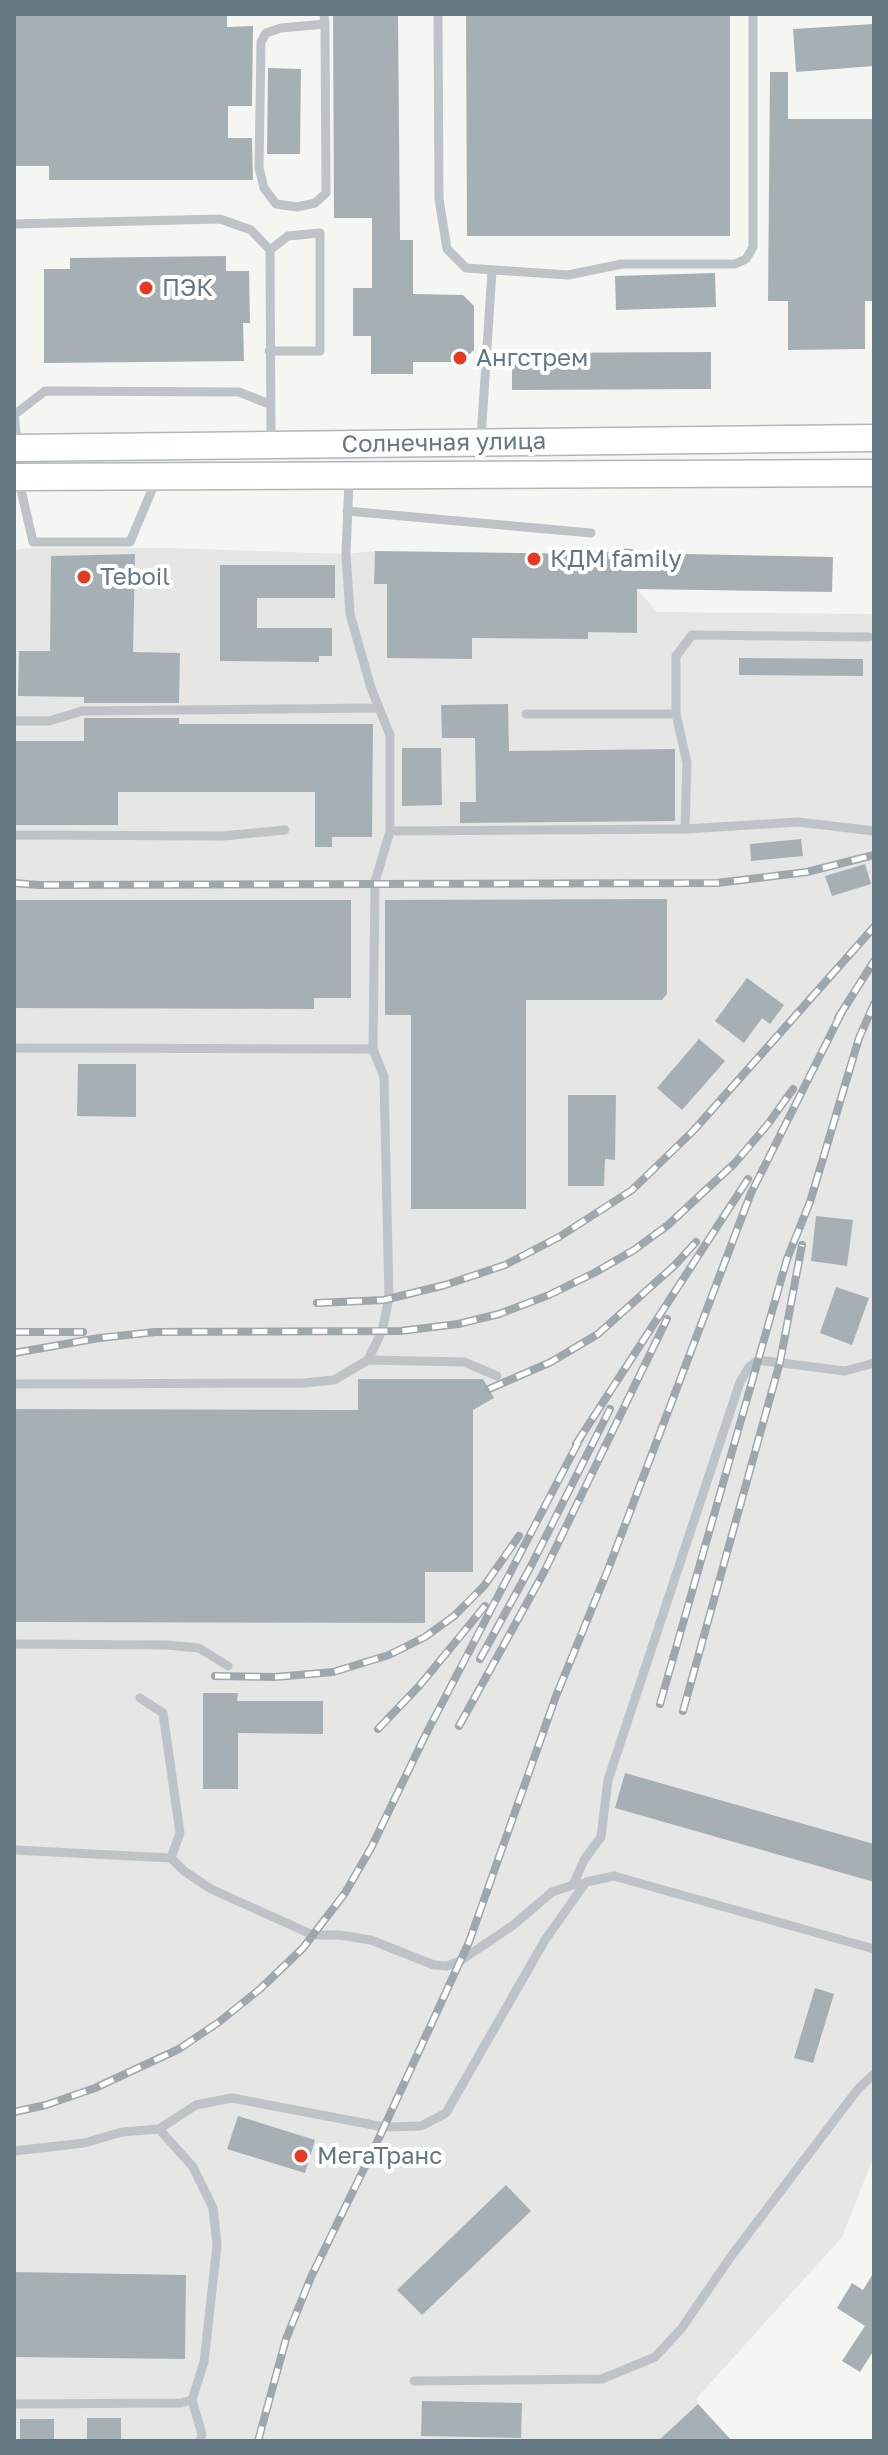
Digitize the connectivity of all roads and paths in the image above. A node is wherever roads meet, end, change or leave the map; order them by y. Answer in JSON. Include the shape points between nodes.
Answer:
{"nodes":[{"id":1,"x":438,"y":14,"type":"edge"},
{"id":2,"x":753,"y":14,"type":"edge"},
{"id":3,"x":324,"y":19,"type":"edge"},
{"id":4,"x":14,"y":224,"type":"edge"},
{"id":5,"x":270,"y":250,"type":"junction"},
{"id":6,"x":492,"y":271,"type":"junction"},
{"id":7,"x":269,"y":351,"type":"junction"},
{"id":8,"x":269,"y":404,"type":"junction"},
{"id":9,"x":14,"y":414,"type":"edge"},
{"id":10,"x":874,"y":438,"type":"edge"},
{"id":11,"x":481,"y":443,"type":"junction"},
{"id":12,"x":271,"y":445,"type":"junction"},
{"id":13,"x":16,"y":448,"type":"edge"},
{"id":14,"x":874,"y":473,"type":"edge"},
{"id":15,"x":349,"y":476,"type":"junction"},
{"id":16,"x":16,"y":477,"type":"edge"},
{"id":17,"x":157,"y":477,"type":"junction"},
{"id":18,"x":347,"y":511,"type":"junction"},
{"id":19,"x":591,"y":533,"type":"dead end"},
{"id":20,"x":869,"y":637,"type":"dead end"},
{"id":21,"x":379,"y":708,"type":"junction"},
{"id":22,"x":526,"y":714,"type":"dead end"},
{"id":23,"x":676,"y":714,"type":"junction"},
{"id":24,"x":14,"y":721,"type":"edge"},
{"id":25,"x":685,"y":829,"type":"junction"},
{"id":26,"x":285,"y":830,"type":"dead end"},
{"id":27,"x":390,"y":831,"type":"junction"},
{"id":28,"x":874,"y":831,"type":"edge"},
{"id":29,"x":14,"y":835,"type":"edge"},
{"id":30,"x":14,"y":1048,"type":"edge"},
{"id":31,"x":373,"y":1049,"type":"junction"},
{"id":32,"x":368,"y":1360,"type":"junction"},
{"id":33,"x":874,"y":1363,"type":"edge"},
{"id":34,"x":497,"y":1376,"type":"dead end"},
{"id":35,"x":14,"y":1384,"type":"edge"},
{"id":36,"x":14,"y":1644,"type":"edge"},
{"id":37,"x":228,"y":1666,"type":"dead end"},
{"id":38,"x":140,"y":1698,"type":"dead end"},
{"id":39,"x":14,"y":1850,"type":"edge"},
{"id":40,"x":171,"y":1858,"type":"junction"},
{"id":41,"x":586,"y":1882,"type":"junction"},
{"id":42,"x":574,"y":1883,"type":"junction"},
{"id":43,"x":874,"y":1949,"type":"edge"},
{"id":44,"x":874,"y":2074,"type":"edge"},
{"id":45,"x":159,"y":2129,"type":"junction"},
{"id":46,"x":14,"y":2140,"type":"edge"},
{"id":47,"x":16,"y":2151,"type":"edge"},
{"id":48,"x":414,"y":2381,"type":"dead end"},
{"id":49,"x":192,"y":2400,"type":"junction"},
{"id":50,"x":14,"y":2404,"type":"edge"},
{"id":51,"x":200,"y":2441,"type":"edge"}],
"edges":[{"from":1,"to":6,"type":"lane","via":[[439,199],[447,249],[466,268]]},
{"from":2,"to":6,"type":"lane","via":[[753,247],[746,259],[735,264],[622,264],[568,275]]},
{"from":3,"to":3,"type":"lane","via":[[266,33],[261,42],[259,168],[264,188],[276,204],[297,207],[315,203],[326,193]]},
{"from":4,"to":5,"type":"lane","via":[[220,219],[251,230]]},
{"from":5,"to":7,"type":"lane"},
{"from":5,"to":7,"type":"lane","via":[[288,236],[320,233],[320,351]]},
{"from":6,"to":11,"type":"lane"},
{"from":7,"to":8,"type":"lane"},
{"from":8,"to":9,"type":"lane","via":[[239,392],[45,391]]},
{"from":8,"to":12,"type":"lane"},
{"from":9,"to":13,"type":"lane"},
{"from":10,"to":11,"type":"main road","name":"Солнечная улица"},
{"from":11,"to":12,"type":"main road","name":"Солнечная улица"},
{"from":12,"to":13,"type":"main road","name":"Солнечная улица"},
{"from":14,"to":15,"type":"main road","name":"Солнечная улица"},
{"from":15,"to":17,"type":"main road","name":"Солнечная улица"},
{"from":15,"to":18,"type":"lane"},
{"from":16,"to":17,"type":"main road","name":"Солнечная улица"},
{"from":16,"to":17,"type":"lane","via":[[33,542],[130,542]]},
{"from":18,"to":19,"type":"lane"},
{"from":18,"to":21,"type":"lane","via":[[350,614]]},
{"from":20,"to":23,"type":"lane","via":[[692,635],[676,656]]},
{"from":21,"to":24,"type":"lane","via":[[82,711],[49,721]]},
{"from":21,"to":27,"type":"lane","via":[[390,735]]},
{"from":22,"to":23,"type":"lane"},
{"from":23,"to":25,"type":"lane","via":[[687,763]]},
{"from":25,"to":27,"type":"lane"},
{"from":25,"to":28,"type":"lane","via":[[798,822]]},
{"from":26,"to":29,"type":"lane","via":[[223,836]]},
{"from":27,"to":31,"type":"lane","via":[[375,882]]},
{"from":30,"to":31,"type":"lane"},
{"from":31,"to":32,"type":"lane","via":[[384,1077],[389,1298]]},
{"from":32,"to":34,"type":"lane","via":[[464,1362]]},
{"from":32,"to":35,"type":"lane","via":[[334,1380],[304,1383]]},
{"from":33,"to":42,"type":"lane","via":[[845,1371],[758,1360],[744,1374],[608,1780],[601,1837]]},
{"from":36,"to":37,"type":"lane","via":[[199,1648]]},
{"from":38,"to":40,"type":"lane","via":[[163,1713],[180,1833]]},
{"from":39,"to":40,"type":"lane"},
{"from":40,"to":42,"type":"lane","via":[[211,1889],[313,1935],[371,1940],[447,1966],[512,1926],[552,1892]]},
{"from":41,"to":42,"type":"lane"},
{"from":41,"to":43,"type":"lane","via":[[614,1876]]},
{"from":41,"to":45,"type":"lane","via":[[545,1940],[446,2113],[421,2126],[384,2127],[232,2098],[196,2105]]},
{"from":44,"to":48,"type":"lane","via":[[655,2357],[602,2379]]},
{"from":45,"to":47,"type":"lane"},
{"from":45,"to":49,"type":"lane","via":[[193,2167],[213,2208],[217,2245],[206,2348]]},
{"from":46,"to":47,"type":"lane"},
{"from":49,"to":50,"type":"lane"},
{"from":49,"to":51,"type":"lane"}]}
